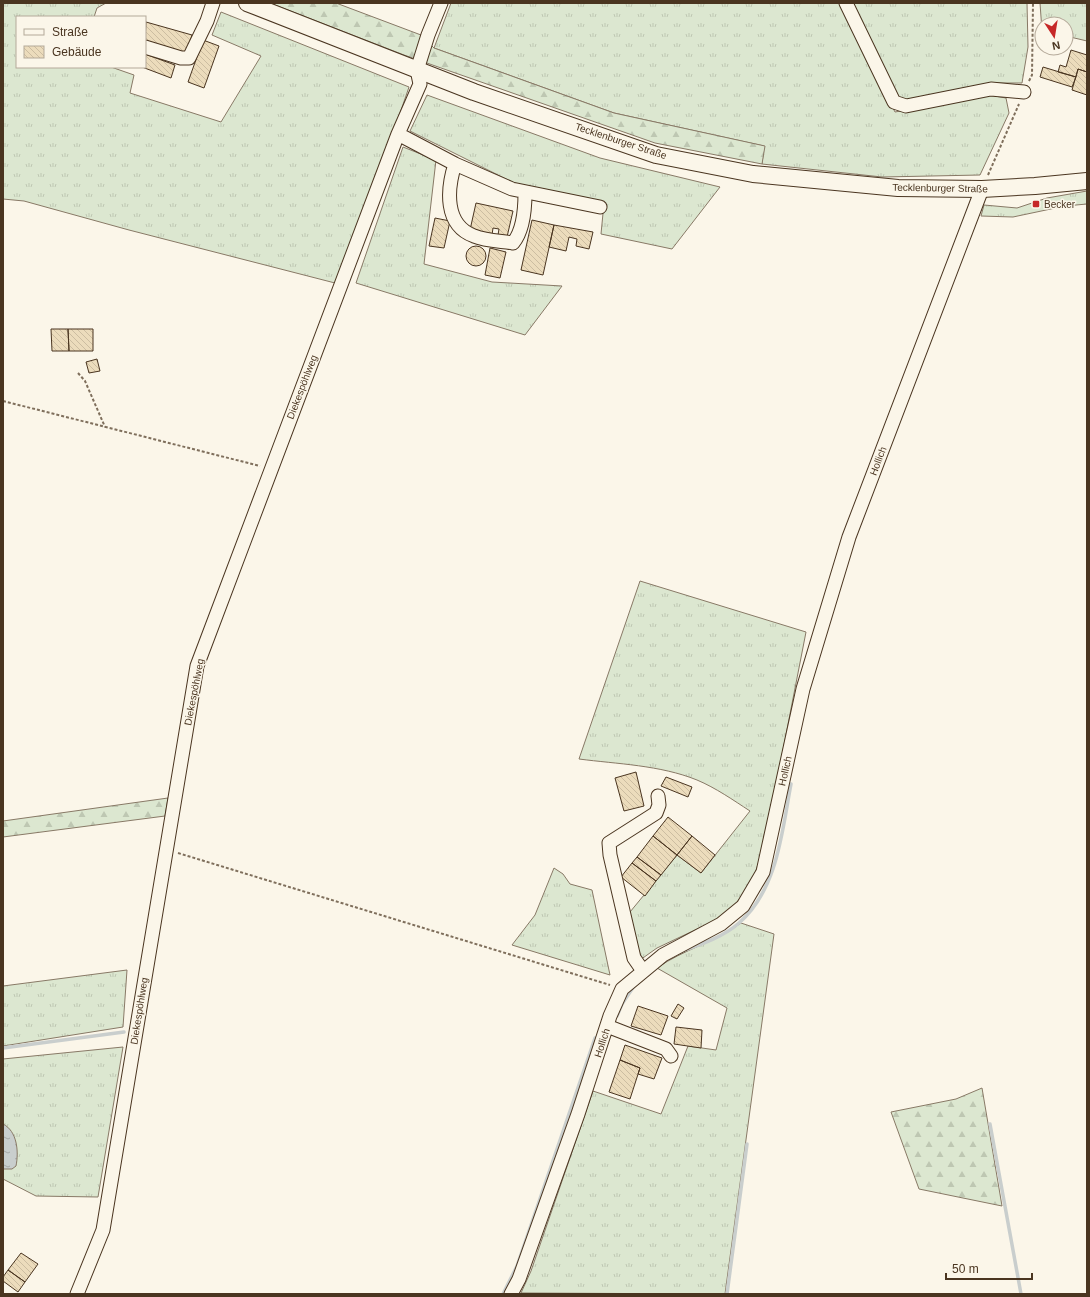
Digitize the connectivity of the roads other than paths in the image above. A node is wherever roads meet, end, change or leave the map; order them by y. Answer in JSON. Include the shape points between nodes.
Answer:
{"nodes":[{"id":1,"x":213,"y":3,"type":"edge"},
{"id":2,"x":247,"y":3,"type":"edge"},
{"id":3,"x":441,"y":3,"type":"edge"},
{"id":4,"x":846,"y":3,"type":"edge"},
{"id":5,"x":146,"y":47,"type":"edge"},
{"id":6,"x":417,"y":70,"type":"junction"},
{"id":7,"x":1024,"y":92,"type":"dead end"},
{"id":8,"x":398,"y":134,"type":"junction"},
{"id":9,"x":455,"y":164,"type":"junction"},
{"id":10,"x":1087,"y":181,"type":"edge"},
{"id":11,"x":982,"y":189,"type":"junction"},
{"id":12,"x":525,"y":193,"type":"junction"},
{"id":13,"x":600,"y":207,"type":"dead end"},
{"id":14,"x":658,"y":796,"type":"dead end"},
{"id":15,"x":643,"y":971,"type":"junction"},
{"id":16,"x":607,"y":1026,"type":"junction"},
{"id":17,"x":671,"y":1056,"type":"dead end"},
{"id":18,"x":77,"y":1294,"type":"edge"},
{"id":19,"x":511,"y":1294,"type":"edge"}],
"edges":[{"from":1,"to":5,"type":"street","via":[[189,58]]},
{"from":2,"to":6,"type":"main road","name":"Tecklenburger Straße"},
{"from":3,"to":6,"type":"street","name":"Diekespöhlweg"},
{"from":4,"to":7,"type":"street","via":[[894,102],[906,106],[991,89]]},
{"from":6,"to":8,"type":"street","name":"Diekespöhlweg","via":[[420,84]]},
{"from":6,"to":11,"type":"main road","name":"Tecklenburger Straße","via":[[656,155],[752,174],[898,188]]},
{"from":8,"to":9,"type":"street"},
{"from":8,"to":18,"type":"street","name":"Diekespöhlweg","via":[[197,666],[103,1230]]},
{"from":9,"to":12,"type":"street","via":[[512,190]]},
{"from":9,"to":12,"type":"street","via":[[450,178],[449,202],[454,221],[474,236],[513,243],[517,238],[525,206]]},
{"from":10,"to":11,"type":"main road","name":"Tecklenburger Straße"},
{"from":11,"to":15,"type":"street","name":"Hollich","via":[[850,536],[803,689],[762,872],[743,906],[721,924],[663,955]]},
{"from":12,"to":13,"type":"street"},
{"from":14,"to":15,"type":"street","via":[[659,805],[656,813],[609,843],[634,958]]},
{"from":15,"to":16,"type":"street","name":"Hollich","via":[[622,989]]},
{"from":16,"to":17,"type":"street","via":[[666,1048]]},
{"from":16,"to":19,"type":"street","name":"Hollich","via":[[578,1114]]}]}
